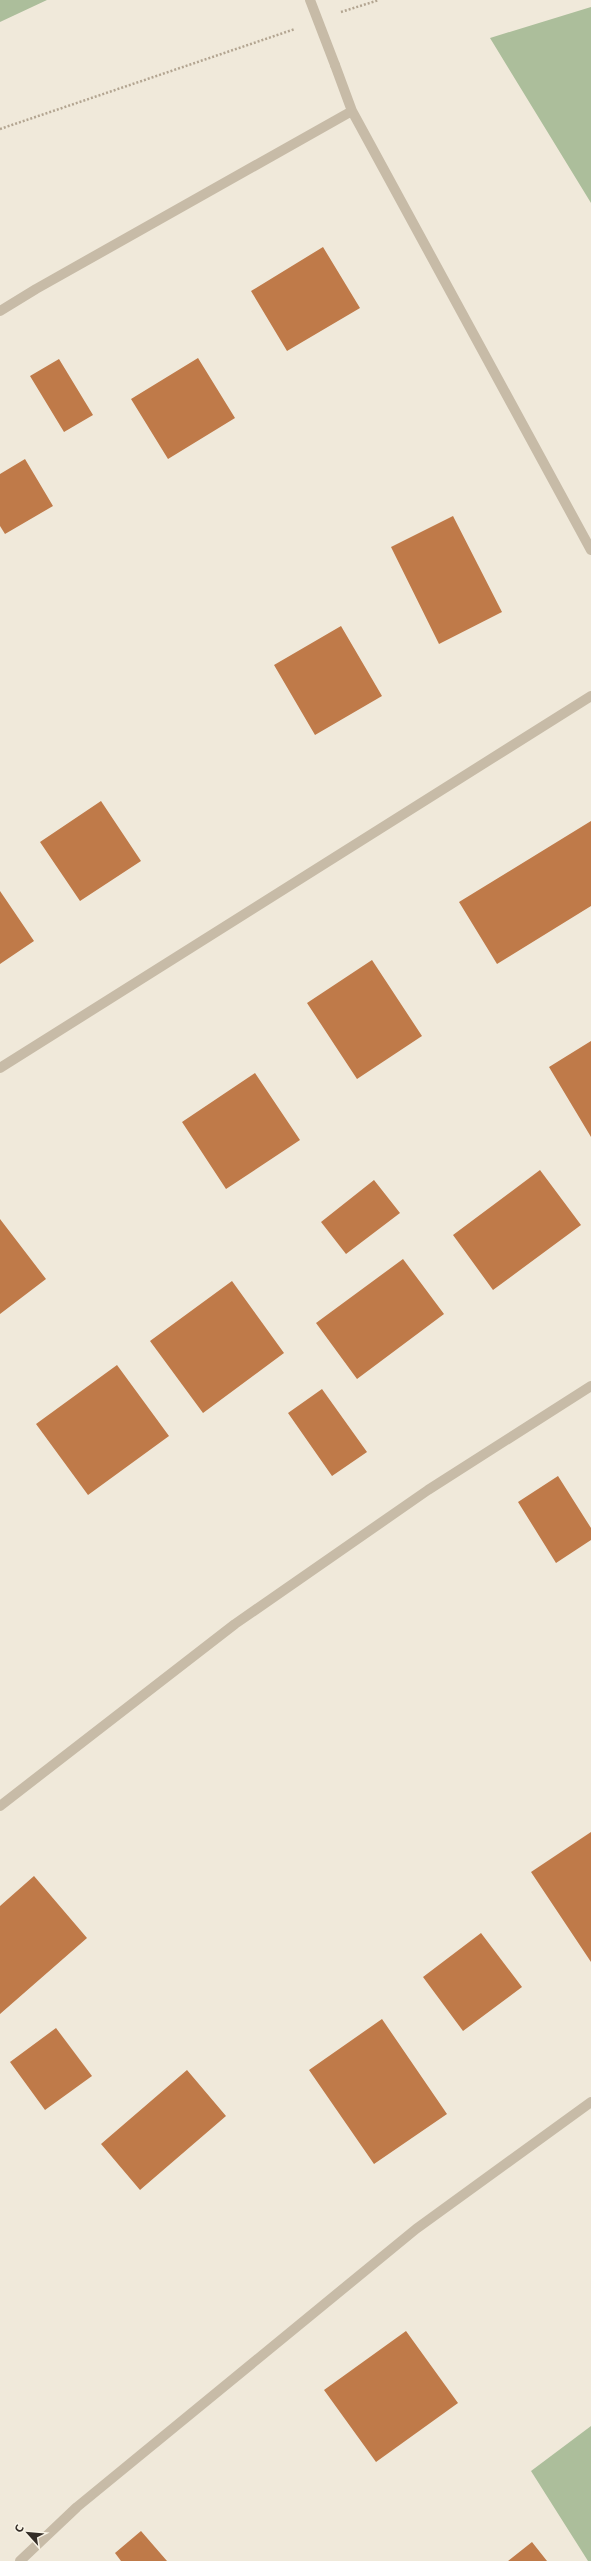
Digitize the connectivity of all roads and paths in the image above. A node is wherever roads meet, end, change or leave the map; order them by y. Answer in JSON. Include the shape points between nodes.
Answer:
{"nodes":[{"id":1,"x":310,"y":0,"type":"edge"},
{"id":2,"x":379,"y":0,"type":"edge"},
{"id":3,"x":318,"y":20,"type":"junction"},
{"id":4,"x":352,"y":111,"type":"junction"},
{"id":5,"x":0,"y":129,"type":"edge"},
{"id":6,"x":0,"y":312,"type":"edge"},
{"id":7,"x":591,"y":550,"type":"edge"},
{"id":8,"x":591,"y":696,"type":"edge"},
{"id":9,"x":0,"y":1068,"type":"edge"},
{"id":10,"x":591,"y":1386,"type":"edge"},
{"id":11,"x":0,"y":1806,"type":"edge"},
{"id":12,"x":591,"y":2102,"type":"edge"},
{"id":13,"x":20,"y":2561,"type":"edge"}],
"edges":[{"from":1,"to":3,"type":"lane","bridge":true},
{"from":2,"to":3,"type":"path"},
{"from":3,"to":4,"type":"lane","bridge":true},
{"from":3,"to":5,"type":"path"},
{"from":4,"to":6,"type":"lane","via":[[36,289]]},
{"from":4,"to":7,"type":"lane"},
{"from":8,"to":9,"type":"lane"},
{"from":10,"to":11,"type":"lane","via":[[428,1490],[235,1624]]},
{"from":12,"to":13,"type":"lane","via":[[416,2229],[77,2507]]}]}
